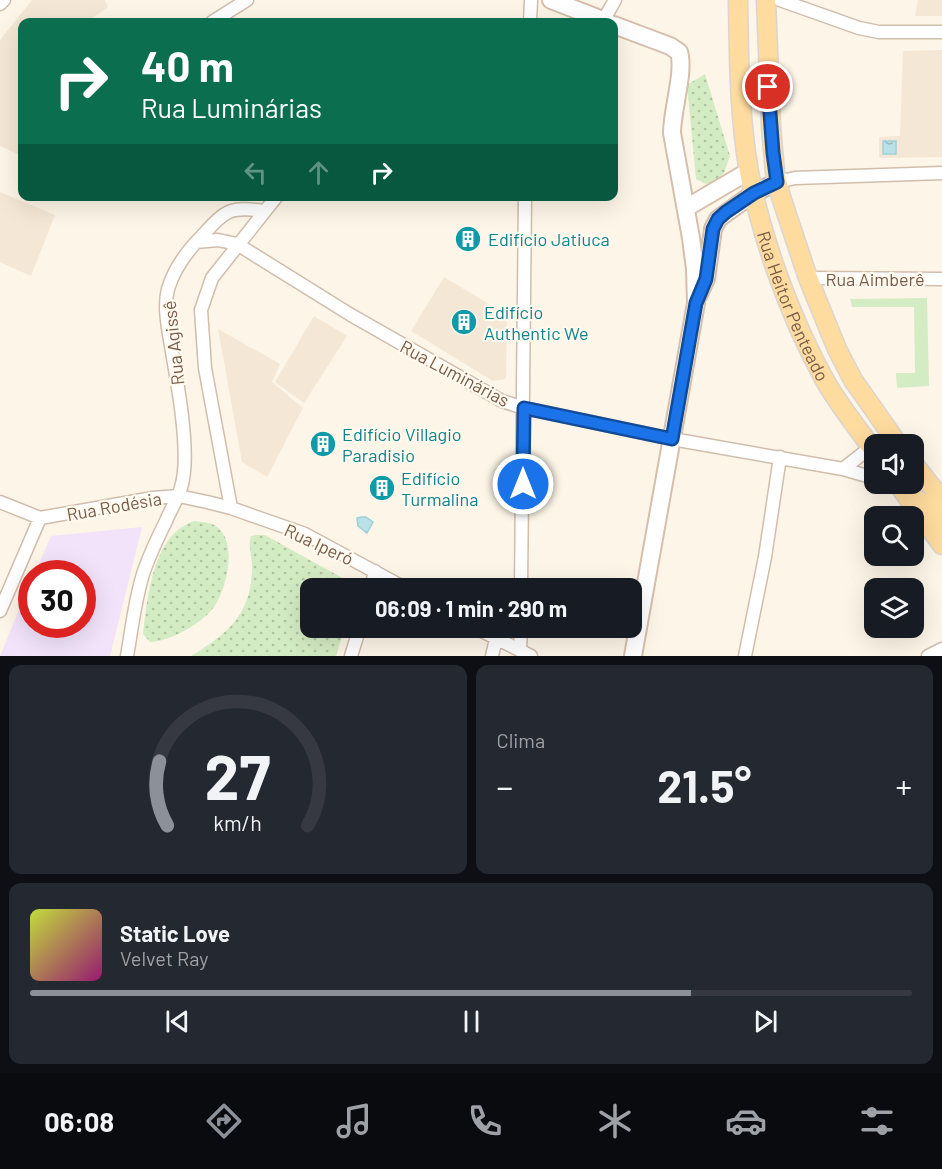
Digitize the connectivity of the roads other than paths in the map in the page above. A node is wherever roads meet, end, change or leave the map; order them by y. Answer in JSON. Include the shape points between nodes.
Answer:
{"nodes":[{"id":1,"x":4,"y":0,"type":"edge"},
{"id":2,"x":247,"y":0,"type":"edge"},
{"id":3,"x":531,"y":0,"type":"edge"},
{"id":4,"x":551,"y":0,"type":"edge"},
{"id":5,"x":615,"y":0,"type":"edge"},
{"id":6,"x":738,"y":0,"type":"edge"},
{"id":7,"x":766,"y":0,"type":"edge"},
{"id":8,"x":780,"y":0,"type":"edge"},
{"id":9,"x":0,"y":4,"type":"edge"},
{"id":10,"x":218,"y":18,"type":"edge"},
{"id":11,"x":530,"y":18,"type":"edge"},
{"id":12,"x":596,"y":18,"type":"edge"},
{"id":13,"x":610,"y":18,"type":"edge"},
{"id":14,"x":618,"y":27,"type":"edge"},
{"id":15,"x":942,"y":32,"type":"edge"},
{"id":16,"x":749,"y":171,"type":"junction"},
{"id":17,"x":942,"y":173,"type":"edge"},
{"id":18,"x":777,"y":182,"type":"junction"},
{"id":19,"x":754,"y":193,"type":"junction"},
{"id":20,"x":273,"y":201,"type":"edge"},
{"id":21,"x":525,"y":201,"type":"edge"},
{"id":22,"x":686,"y":208,"type":"junction"},
{"id":23,"x":265,"y":211,"type":"junction"},
{"id":24,"x":196,"y":242,"type":"junction"},
{"id":25,"x":237,"y":244,"type":"junction"},
{"id":26,"x":808,"y":278,"type":"junction"},
{"id":27,"x":942,"y":279,"type":"edge"},
{"id":28,"x":696,"y":303,"type":"junction"},
{"id":29,"x":524,"y":408,"type":"junction"},
{"id":30,"x":865,"y":434,"type":"edge"},
{"id":31,"x":891,"y":434,"type":"edge"},
{"id":32,"x":672,"y":439,"type":"junction"},
{"id":33,"x":864,"y":455,"type":"edge"},
{"id":34,"x":780,"y":457,"type":"junction"},
{"id":35,"x":843,"y":469,"type":"junction"},
{"id":36,"x":864,"y":475,"type":"edge"},
{"id":37,"x":924,"y":477,"type":"edge"},
{"id":38,"x":903,"y":494,"type":"edge"},
{"id":39,"x":909,"y":494,"type":"edge"},
{"id":40,"x":179,"y":496,"type":"junction"},
{"id":41,"x":942,"y":500,"type":"edge"},
{"id":42,"x":0,"y":502,"type":"edge"},
{"id":43,"x":231,"y":508,"type":"junction"},
{"id":44,"x":40,"y":518,"type":"junction"},
{"id":45,"x":942,"y":523,"type":"edge"},
{"id":46,"x":942,"y":545,"type":"edge"},
{"id":47,"x":375,"y":571,"type":"junction"},
{"id":48,"x":373,"y":578,"type":"edge"},
{"id":49,"x":387,"y":578,"type":"edge"},
{"id":50,"x":521,"y":578,"type":"edge"},
{"id":51,"x":0,"y":611,"type":"edge"},
{"id":52,"x":357,"y":638,"type":"edge"},
{"id":53,"x":523,"y":638,"type":"edge"},
{"id":54,"x":496,"y":639,"type":"joint"},
{"id":55,"x":942,"y":649,"type":"edge"},
{"id":56,"x":526,"y":653,"type":"edge"},
{"id":57,"x":127,"y":656,"type":"edge"},
{"id":58,"x":351,"y":656,"type":"edge"},
{"id":59,"x":492,"y":656,"type":"edge"},
{"id":60,"x":633,"y":656,"type":"edge"},
{"id":61,"x":745,"y":656,"type":"edge"},
{"id":62,"x":928,"y":656,"type":"edge"}],
"edges":[{"from":1,"to":9,"type":"street"},
{"from":2,"to":10,"type":"street"},
{"from":3,"to":11,"type":"street"},
{"from":4,"to":12,"type":"street"},
{"from":5,"to":13,"type":"street"},
{"from":6,"to":16,"type":"main road","name":"Rua Heitor Penteado","via":[[739,74]]},
{"from":7,"to":18,"type":"main road","name":"Rua Heitor Penteado"},
{"from":8,"to":15,"type":"street","via":[[879,32]]},
{"from":14,"to":22,"type":"street","via":[[679,52],[681,66],[672,133]]},
{"from":16,"to":19,"type":"main road","name":"Rua Heitor Penteado"},
{"from":16,"to":22,"type":"street"},
{"from":17,"to":18,"type":"street","via":[[795,178]]},
{"from":18,"to":19,"type":"street"},
{"from":18,"to":26,"type":"main road","name":"Rua Heitor Penteado"},
{"from":19,"to":28,"type":"street","via":[[718,219],[706,279]]},
{"from":19,"to":30,"type":"main road","name":"Rua Heitor Penteado","via":[[796,320],[824,378]]},
{"from":20,"to":23,"type":"street","name":"Rua Agissê"},
{"from":21,"to":29,"type":"street"},
{"from":22,"to":28,"type":"street"},
{"from":23,"to":24,"type":"street","name":"Rua Agissê","via":[[229,211]]},
{"from":23,"to":25,"type":"street","name":"Rua Agissê"},
{"from":24,"to":25,"type":"street","name":"Rua Luminárias","via":[[218,240]]},
{"from":24,"to":40,"type":"street","name":"Rua Agissê","via":[[176,271],[167,295],[184,442],[184,477]]},
{"from":25,"to":29,"type":"street","name":"Rua Luminárias","via":[[478,388]]},
{"from":25,"to":43,"type":"street","name":"Rua Agissê","via":[[212,278],[201,321],[205,368]]},
{"from":26,"to":27,"type":"street","name":"Rua Aimberê"},
{"from":26,"to":31,"type":"main road","name":"Rua Heitor Penteado","via":[[837,350]]},
{"from":28,"to":32,"type":"street"},
{"from":29,"to":32,"type":"street","name":"Rua Luminárias"},
{"from":29,"to":50,"type":"street"},
{"from":32,"to":34,"type":"street","name":"Rua Luminárias"},
{"from":32,"to":60,"type":"street"},
{"from":33,"to":35,"type":"street"},
{"from":34,"to":35,"type":"street","name":"Rua Luminárias"},
{"from":34,"to":61,"type":"street"},
{"from":35,"to":36,"type":"street","name":"Rua Luminárias"},
{"from":37,"to":41,"type":"main road"},
{"from":38,"to":46,"type":"main road"},
{"from":39,"to":45,"type":"main road","via":[[928,506]]},
{"from":40,"to":43,"type":"street","name":"Rua Rodésia"},
{"from":40,"to":44,"type":"street","name":"Rua Rodésia"},
{"from":40,"to":57,"type":"street","name":"Rua Agissê","via":[[145,569]]},
{"from":42,"to":44,"type":"street"},
{"from":43,"to":47,"type":"street","name":"Rua Iperó","via":[[305,534]]},
{"from":44,"to":51,"type":"street"},
{"from":47,"to":48,"type":"street"},
{"from":47,"to":49,"type":"street","name":"Rua Iperó"},
{"from":52,"to":58,"type":"street"},
{"from":53,"to":56,"type":"street"},
{"from":54,"to":56,"type":"street"},
{"from":54,"to":59,"type":"street"},
{"from":55,"to":62,"type":"street"}]}
